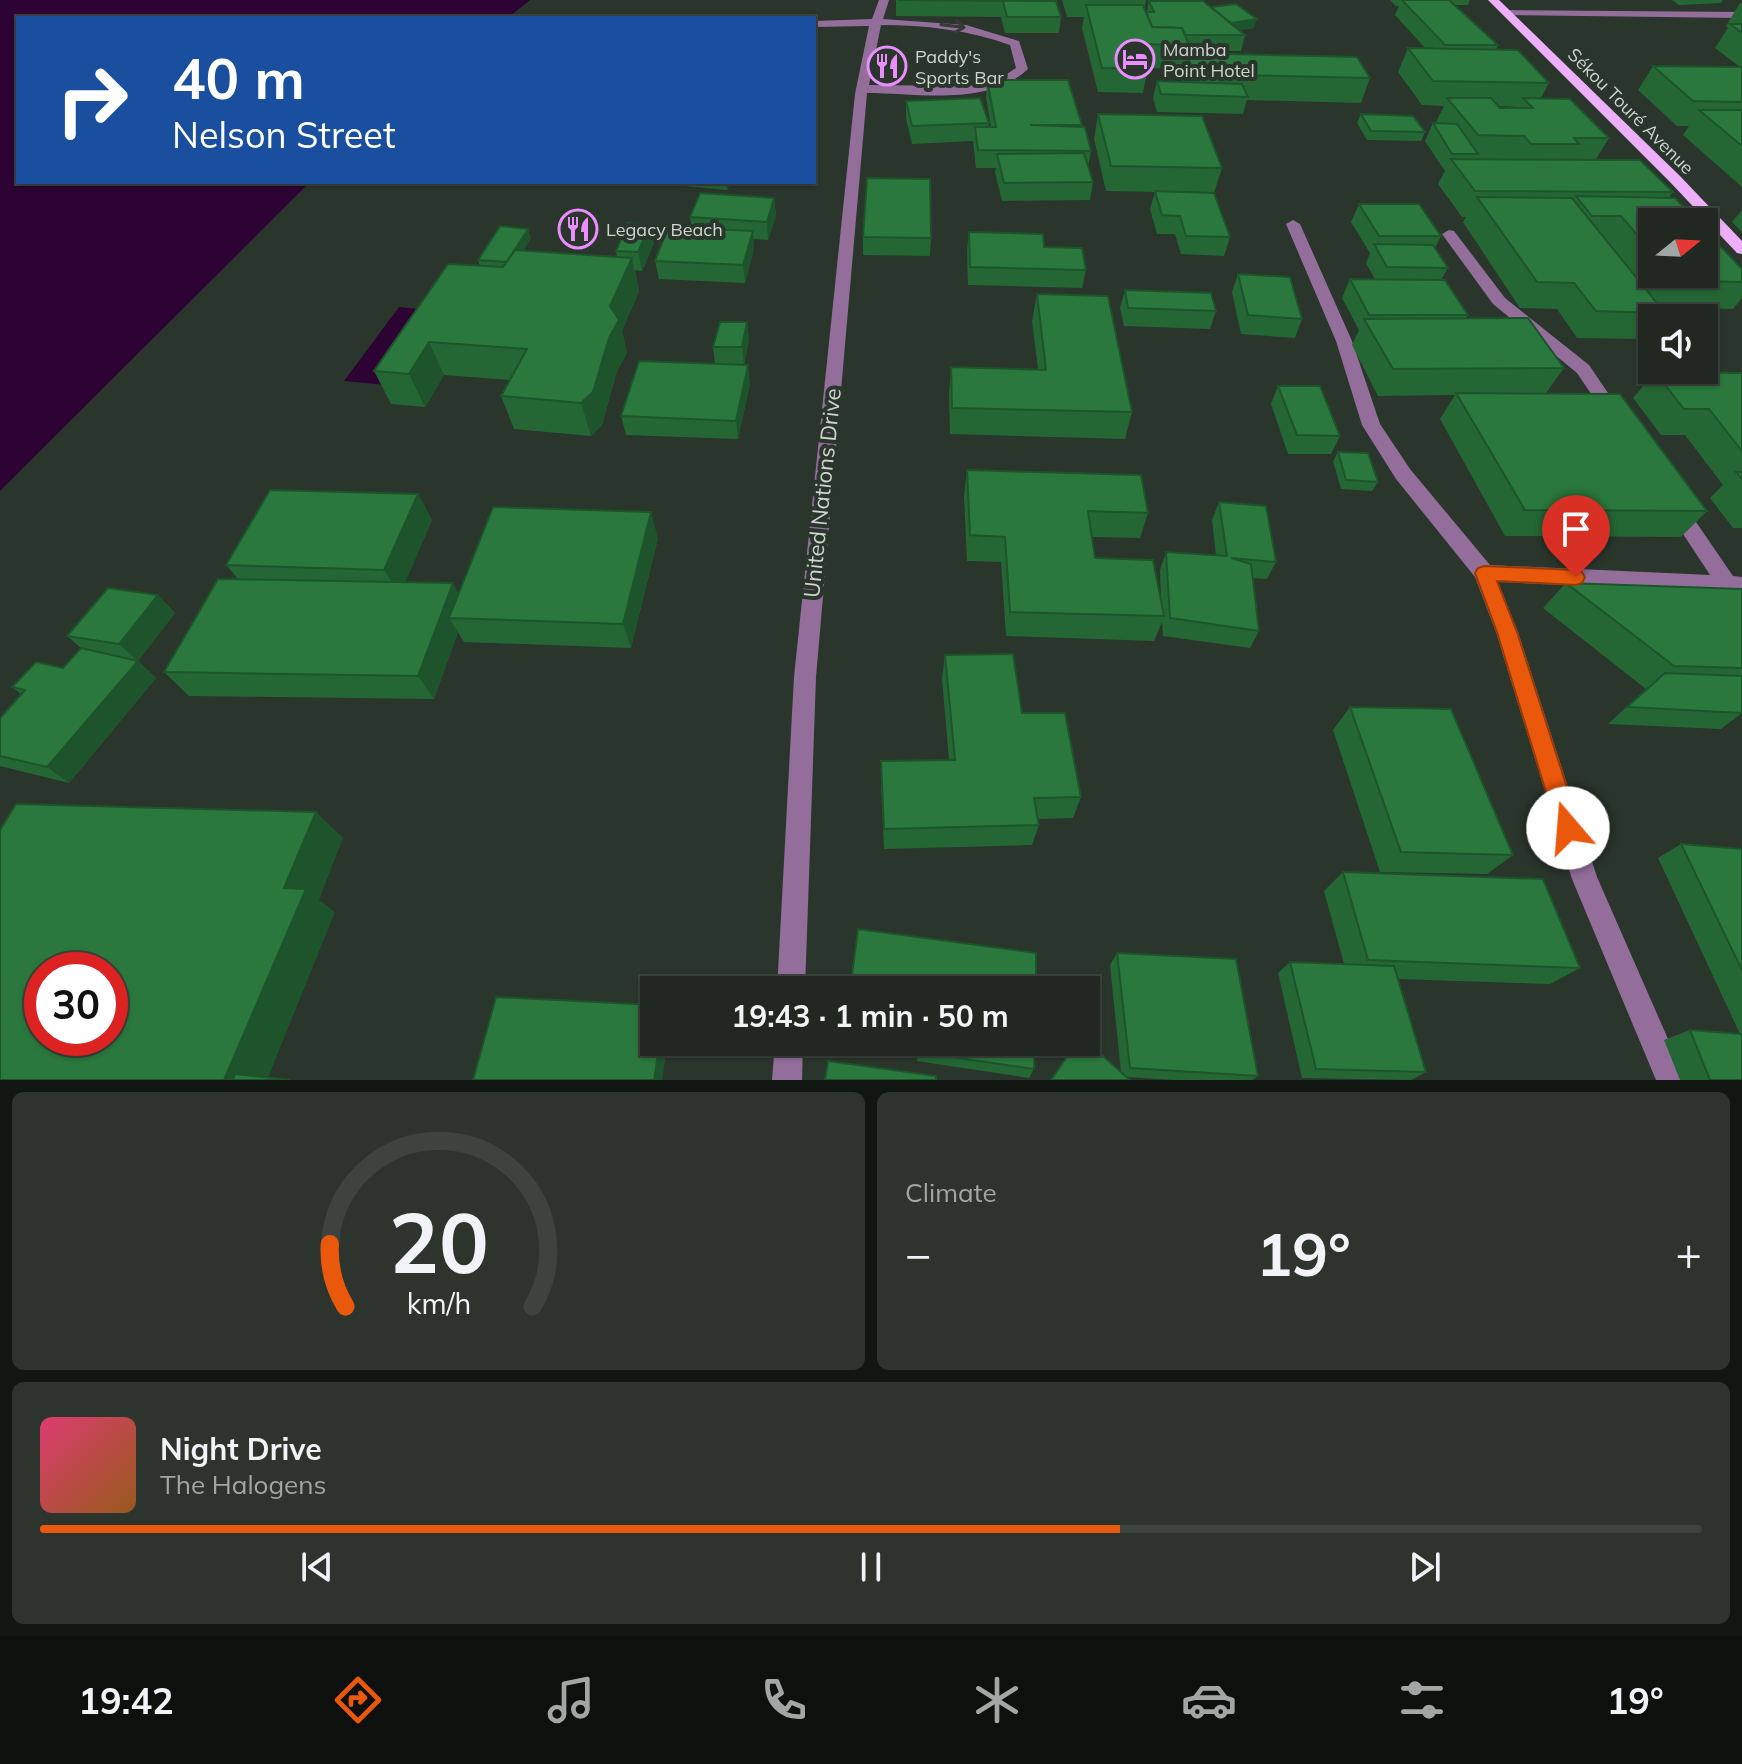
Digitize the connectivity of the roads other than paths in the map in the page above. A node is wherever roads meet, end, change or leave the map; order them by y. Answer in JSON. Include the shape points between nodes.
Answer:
{"nodes":[{"id":1,"x":1493,"y":0,"type":"edge"},
{"id":2,"x":1641,"y":0,"type":"edge"},
{"id":3,"x":1722,"y":0,"type":"edge"},
{"id":4,"x":883,"y":10,"type":"edge"},
{"id":5,"x":1507,"y":12,"type":"junction"},
{"id":6,"x":1742,"y":14,"type":"edge"},
{"id":7,"x":1659,"y":15,"type":"junction"},
{"id":8,"x":816,"y":24,"type":"edge"},
{"id":9,"x":862,"y":89,"type":"junction"},
{"id":10,"x":1293,"y":224,"type":"dead end"},
{"id":11,"x":1449,"y":234,"type":"dead end"},
{"id":12,"x":1742,"y":250,"type":"edge"},
{"id":13,"x":1626,"y":432,"type":"edge"},
{"id":14,"x":1668,"y":496,"type":"edge"},
{"id":15,"x":1484,"y":573,"type":"junction"},
{"id":16,"x":1735,"y":585,"type":"edge"},
{"id":17,"x":792,"y":976,"type":"edge"},
{"id":18,"x":788,"y":1056,"type":"edge"},
{"id":19,"x":787,"y":1080,"type":"edge"},
{"id":20,"x":1671,"y":1080,"type":"edge"}],
"edges":[{"from":1,"to":5,"type":"main road","name":"Sékou Touré Avenue"},
{"from":2,"to":7,"type":"street"},
{"from":3,"to":6,"type":"street"},
{"from":4,"to":8,"type":"street"},
{"from":4,"to":9,"type":"street","name":"United Nations Drive"},
{"from":4,"to":9,"type":"street","one_way":true,"via":[[988,31],[1015,43],[1022,69],[996,86]]},
{"from":5,"to":7,"type":"street"},
{"from":5,"to":12,"type":"main road","name":"Sékou Touré Avenue"},
{"from":6,"to":7,"type":"street"},
{"from":9,"to":17,"type":"street","name":"United Nations Drive","via":[[805,677]]},
{"from":10,"to":15,"type":"street","via":[[1344,341],[1371,425],[1403,474]]},
{"from":11,"to":13,"type":"street","via":[[1499,301],[1583,369]]},
{"from":14,"to":16,"type":"street"},
{"from":15,"to":16,"type":"street"},
{"from":15,"to":20,"type":"street","via":[[1585,879]]},
{"from":18,"to":19,"type":"street"}]}
